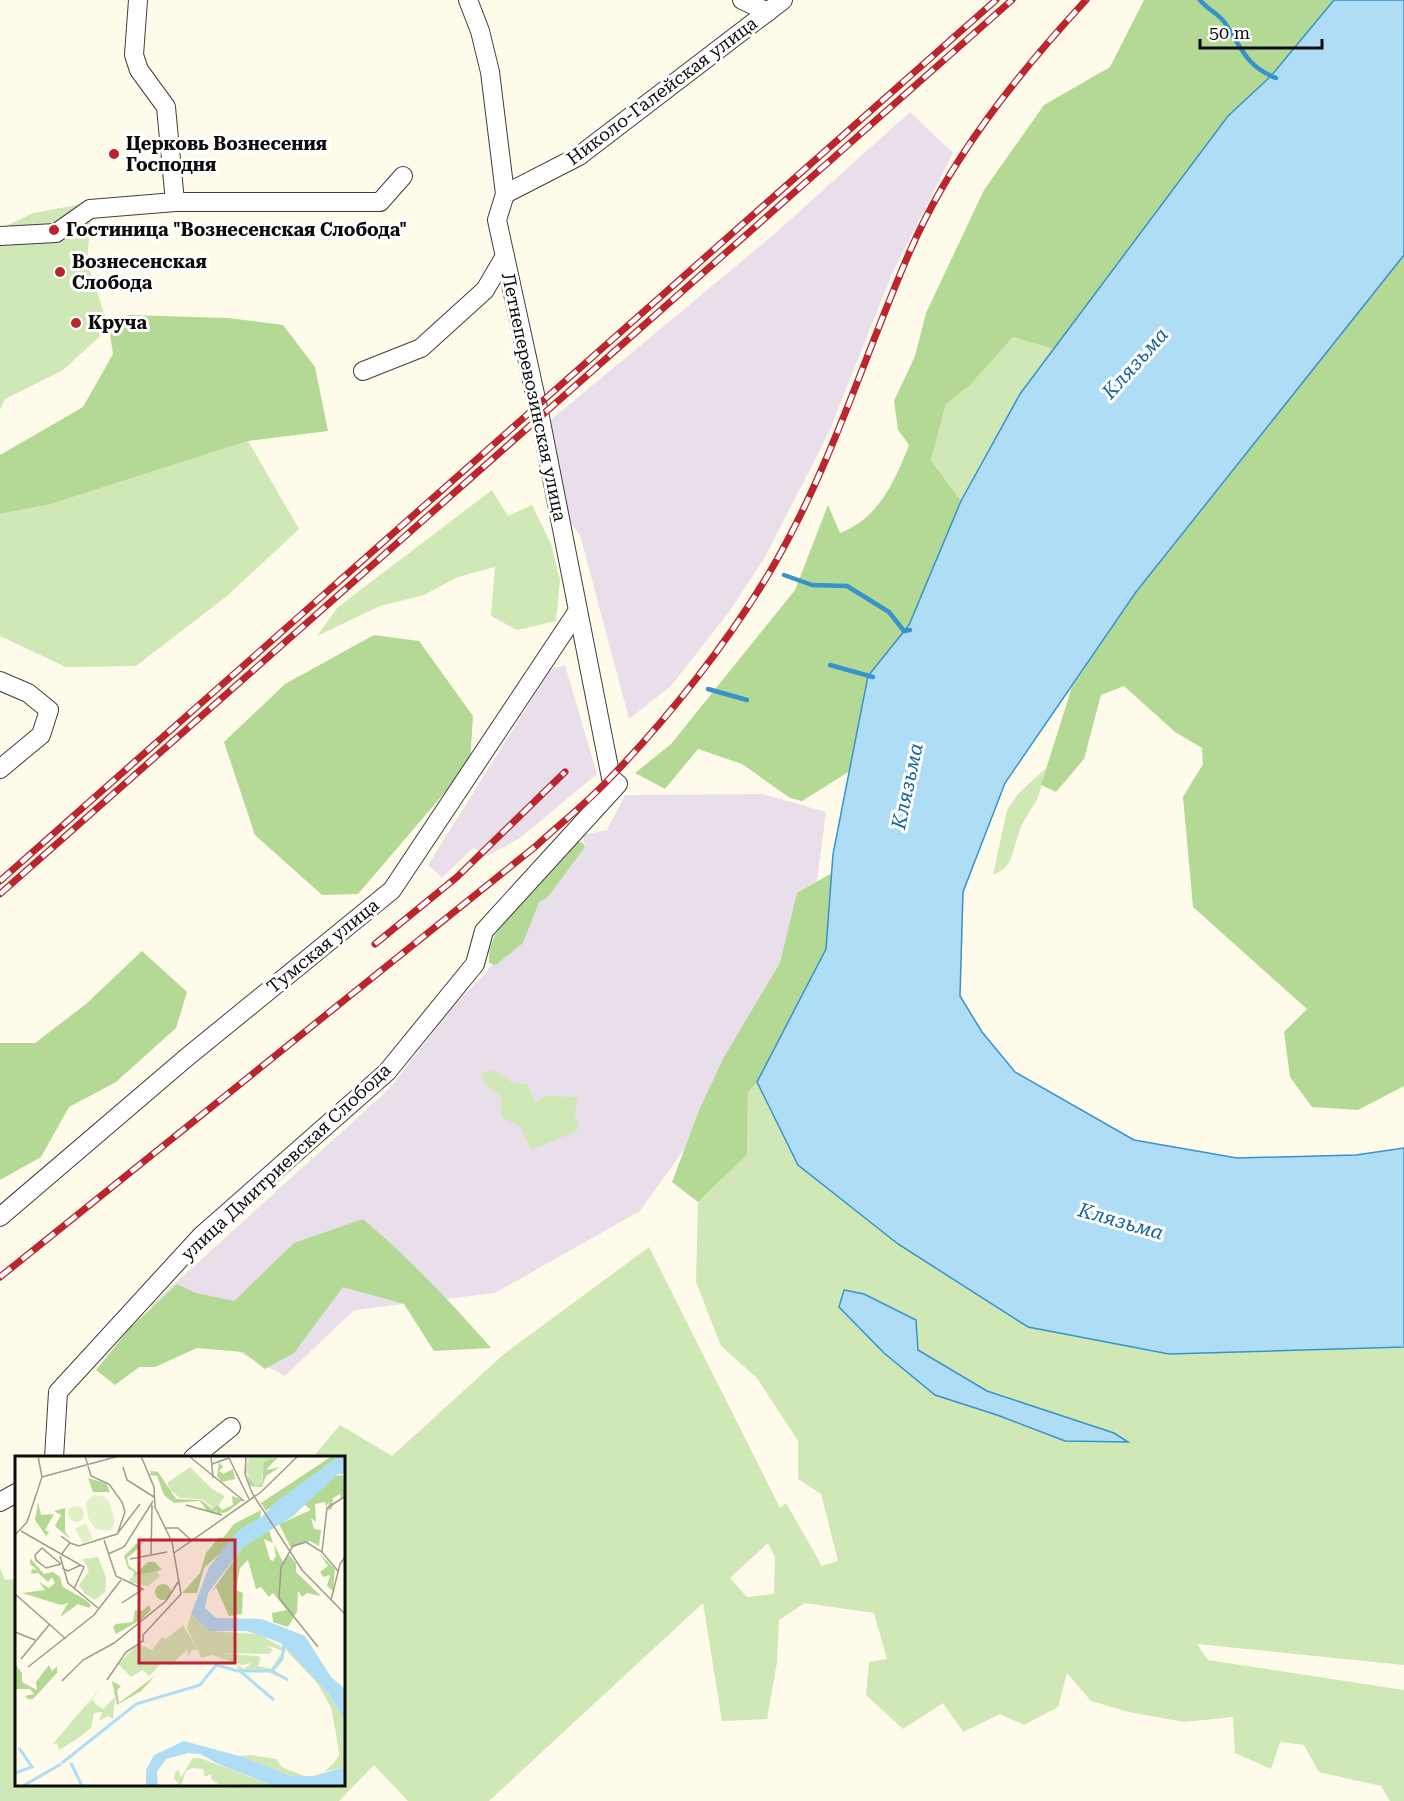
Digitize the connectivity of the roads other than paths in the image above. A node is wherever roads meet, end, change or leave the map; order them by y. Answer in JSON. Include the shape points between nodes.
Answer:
{"nodes":[{"id":1,"x":138,"y":0,"type":"edge"},
{"id":2,"x":468,"y":0,"type":"edge"},
{"id":3,"x":742,"y":0,"type":"edge"},
{"id":4,"x":783,"y":0,"type":"edge"},
{"id":5,"x":768,"y":12,"type":"junction"},
{"id":6,"x":403,"y":176,"type":"dead end"},
{"id":7,"x":505,"y":194,"type":"junction"},
{"id":8,"x":175,"y":202,"type":"junction"},
{"id":9,"x":0,"y":236,"type":"edge"},
{"id":10,"x":505,"y":256,"type":"junction"},
{"id":11,"x":363,"y":372,"type":"dead end"},
{"id":12,"x":577,"y":612,"type":"junction"},
{"id":13,"x":0,"y":681,"type":"edge"},
{"id":14,"x":0,"y":769,"type":"edge"},
{"id":15,"x":613,"y":792,"type":"joint"},
{"id":16,"x":0,"y":1217,"type":"edge"},
{"id":17,"x":231,"y":1427,"type":"dead end"},
{"id":18,"x":54,"y":1456,"type":"edge"},
{"id":19,"x":195,"y":1456,"type":"edge"},
{"id":20,"x":15,"y":1494,"type":"edge"},
{"id":21,"x":0,"y":1502,"type":"edge"}],
"edges":[{"from":1,"to":8,"type":"street","via":[[134,55],[139,70],[166,107]]},
{"from":2,"to":7,"type":"street","name":"Летнеперевозинская улица","via":[[490,72]]},
{"from":3,"to":5,"type":"street"},
{"from":4,"to":5,"type":"street","name":"Николо-Галейская улица"},
{"from":5,"to":7,"type":"street","name":"Николо-Галейская улица","via":[[579,156]]},
{"from":6,"to":8,"type":"street","via":[[380,202]]},
{"from":7,"to":10,"type":"street","name":"Летнеперевозинская улица","via":[[497,220]]},
{"from":8,"to":9,"type":"street","via":[[90,209],[56,233]]},
{"from":10,"to":11,"type":"street","via":[[485,290],[421,348]]},
{"from":10,"to":12,"type":"street","name":"Летнеперевозинская улица"},
{"from":12,"to":15,"type":"street","name":"Летнеперевозинская улица","via":[[611,778],[618,784]]},
{"from":12,"to":16,"type":"street","name":"Тумская улица","via":[[392,890]]},
{"from":13,"to":14,"type":"street","via":[[28,693],[50,710],[41,735]]},
{"from":15,"to":18,"type":"street","name":"улица Дмитриевская Слобода","via":[[484,931],[475,964],[387,1072],[201,1236],[58,1392]]},
{"from":17,"to":19,"type":"street"},
{"from":20,"to":21,"type":"street"}]}
